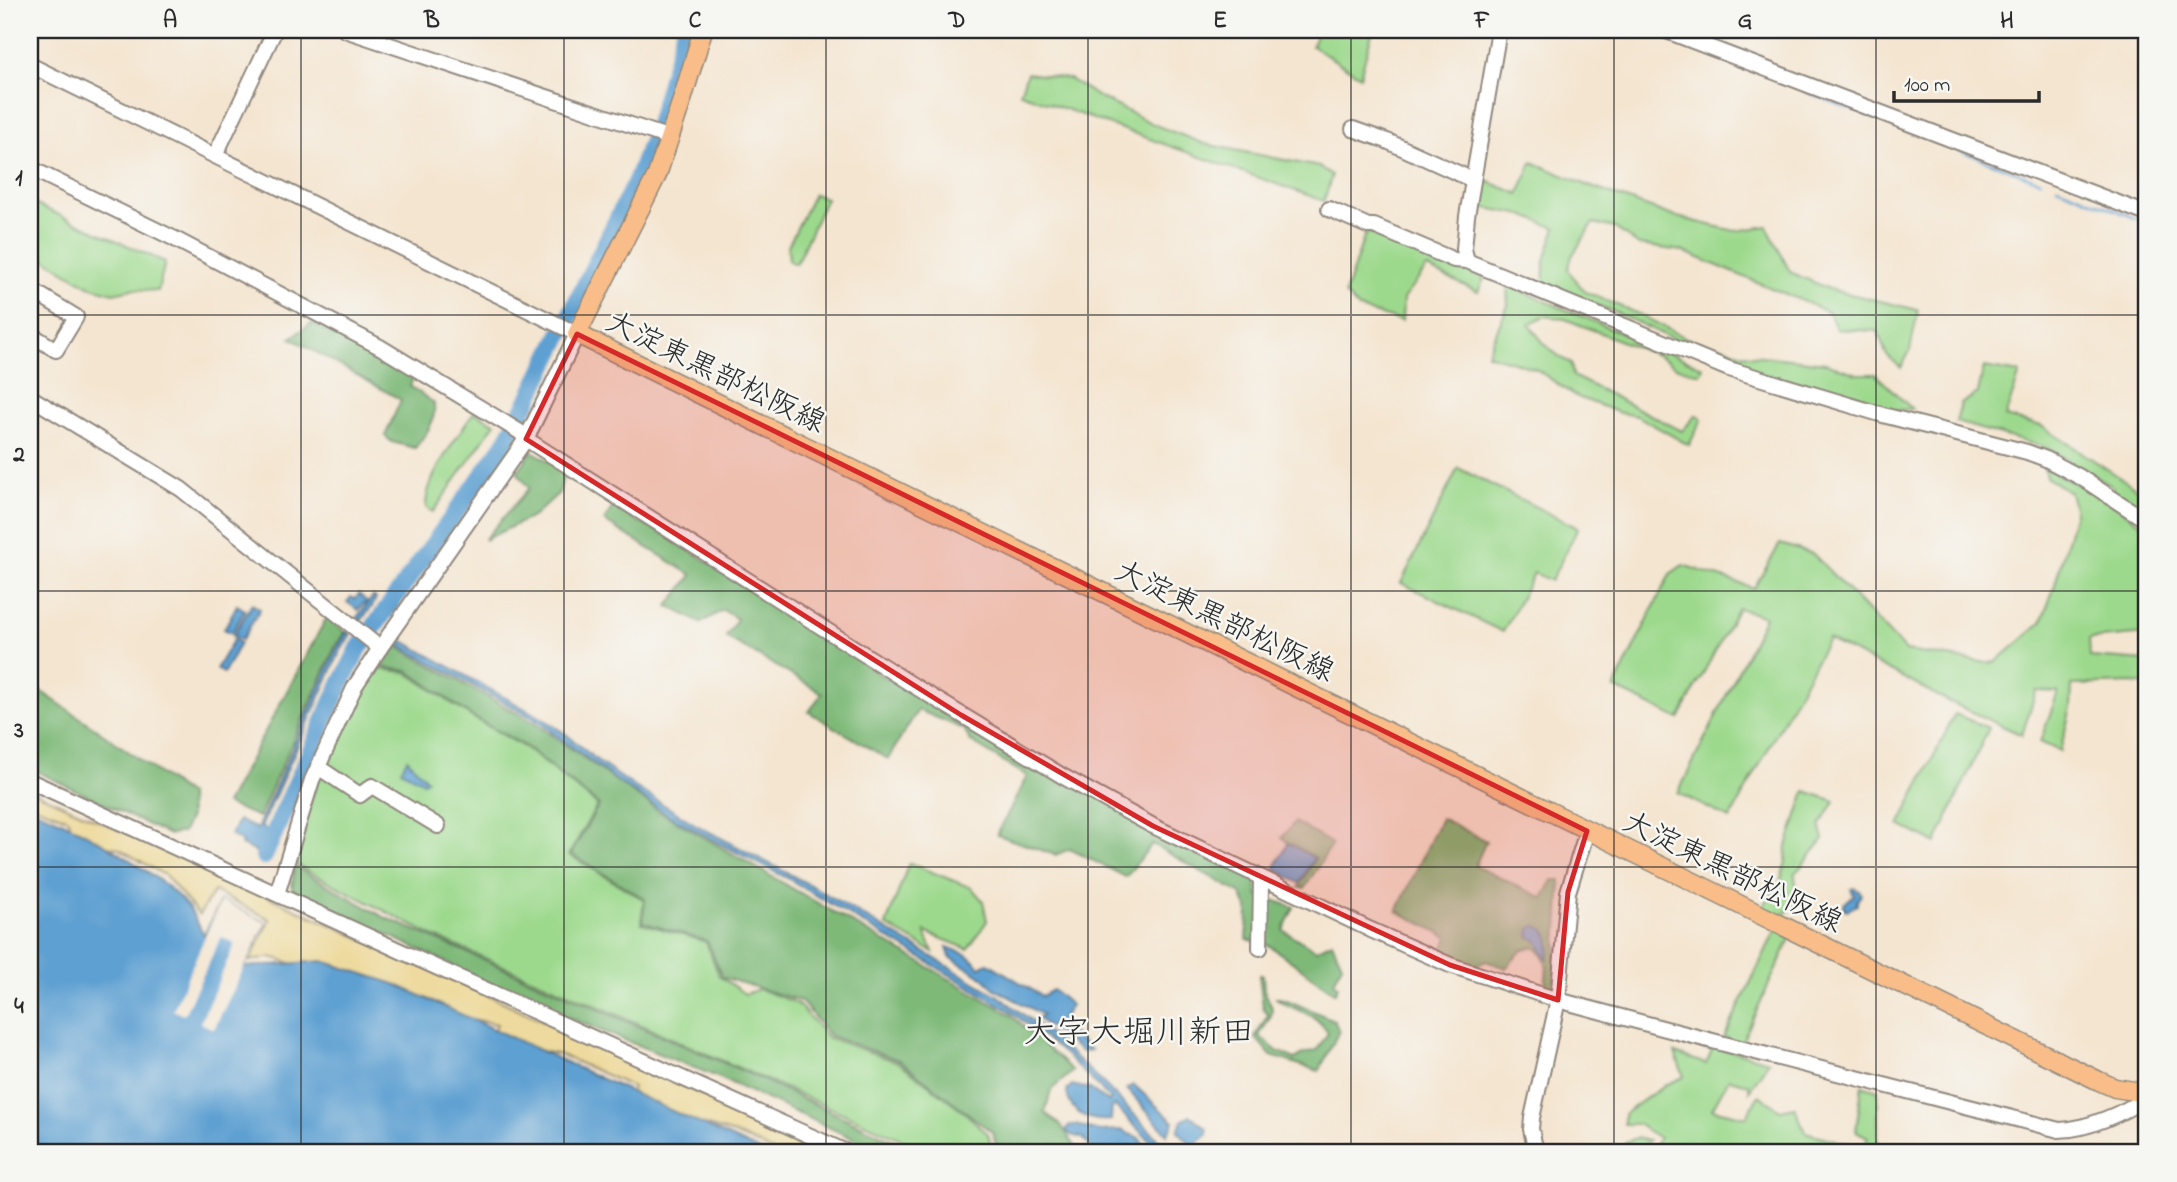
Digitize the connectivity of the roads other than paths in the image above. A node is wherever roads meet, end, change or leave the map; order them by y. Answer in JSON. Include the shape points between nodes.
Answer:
{"nodes":[{"id":1,"x":275,"y":30,"type":"edge"},
{"id":2,"x":345,"y":30,"type":"edge"},
{"id":3,"x":703,"y":30,"type":"edge"},
{"id":4,"x":1499,"y":30,"type":"edge"},
{"id":5,"x":1664,"y":30,"type":"edge"},
{"id":6,"x":30,"y":65,"type":"edge"},
{"id":7,"x":1353,"y":130,"type":"dead end"},
{"id":8,"x":661,"y":135,"type":"junction"},
{"id":9,"x":215,"y":156,"type":"junction"},
{"id":10,"x":30,"y":168,"type":"edge"},
{"id":11,"x":1473,"y":180,"type":"junction"},
{"id":12,"x":1329,"y":209,"type":"dead end"},
{"id":13,"x":2147,"y":214,"type":"edge"},
{"id":14,"x":1467,"y":261,"type":"junction"},
{"id":15,"x":30,"y":289,"type":"edge"},
{"id":16,"x":569,"y":330,"type":"junction"},
{"id":17,"x":30,"y":334,"type":"edge"},
{"id":18,"x":30,"y":397,"type":"edge"},
{"id":19,"x":518,"y":432,"type":"junction"},
{"id":20,"x":2147,"y":521,"type":"edge"},
{"id":21,"x":378,"y":646,"type":"junction"},
{"id":22,"x":318,"y":767,"type":"junction"},
{"id":23,"x":30,"y":781,"type":"edge"},
{"id":24,"x":438,"y":826,"type":"dead end"},
{"id":25,"x":1587,"y":831,"type":"junction"},
{"id":26,"x":1261,"y":879,"type":"junction"},
{"id":27,"x":276,"y":894,"type":"junction"},
{"id":28,"x":1260,"y":948,"type":"dead end"},
{"id":29,"x":1558,"y":1000,"type":"junction"},
{"id":30,"x":2147,"y":1095,"type":"edge"},
{"id":31,"x":846,"y":1152,"type":"edge"},
{"id":32,"x":1536,"y":1152,"type":"edge"}],
"edges":[{"from":1,"to":9,"type":"street"},
{"from":2,"to":8,"type":"street"},
{"from":3,"to":8,"type":"main road","name":"大淀東黒部松阪線"},
{"from":4,"to":11,"type":"street"},
{"from":5,"to":13,"type":"street"},
{"from":6,"to":9,"type":"street"},
{"from":7,"to":11,"type":"street"},
{"from":8,"to":16,"type":"main road","name":"大淀東黒部松阪線","via":[[657,175]]},
{"from":9,"to":16,"type":"street"},
{"from":10,"to":19,"type":"street","via":[[380,347]]},
{"from":11,"to":14,"type":"street","via":[[1464,237]]},
{"from":12,"to":14,"type":"street","via":[[1454,260]]},
{"from":14,"to":20,"type":"street","via":[[1729,369],[2036,455],[2081,477]]},
{"from":15,"to":17,"type":"street","via":[[76,317],[56,350]]},
{"from":16,"to":19,"type":"street"},
{"from":16,"to":25,"type":"main road","name":"大淀東黒部松阪線"},
{"from":18,"to":21,"type":"street","via":[[180,489]]},
{"from":19,"to":21,"type":"street"},
{"from":19,"to":26,"type":"street","via":[[1064,777]]},
{"from":21,"to":22,"type":"street"},
{"from":22,"to":24,"type":"street","via":[[360,795],[372,786]]},
{"from":22,"to":27,"type":"street"},
{"from":23,"to":27,"type":"street"},
{"from":25,"to":29,"type":"street","via":[[1568,892]]},
{"from":25,"to":30,"type":"main road","name":"大淀東黒部松阪線","via":[[2099,1081]]},
{"from":26,"to":28,"type":"street"},
{"from":26,"to":29,"type":"street","via":[[1450,965]]},
{"from":27,"to":31,"type":"street"},
{"from":29,"to":30,"type":"street","via":[[2059,1130],[2079,1128],[2138,1104]]},
{"from":29,"to":32,"type":"street","via":[[1534,1104],[1531,1129]]}]}
